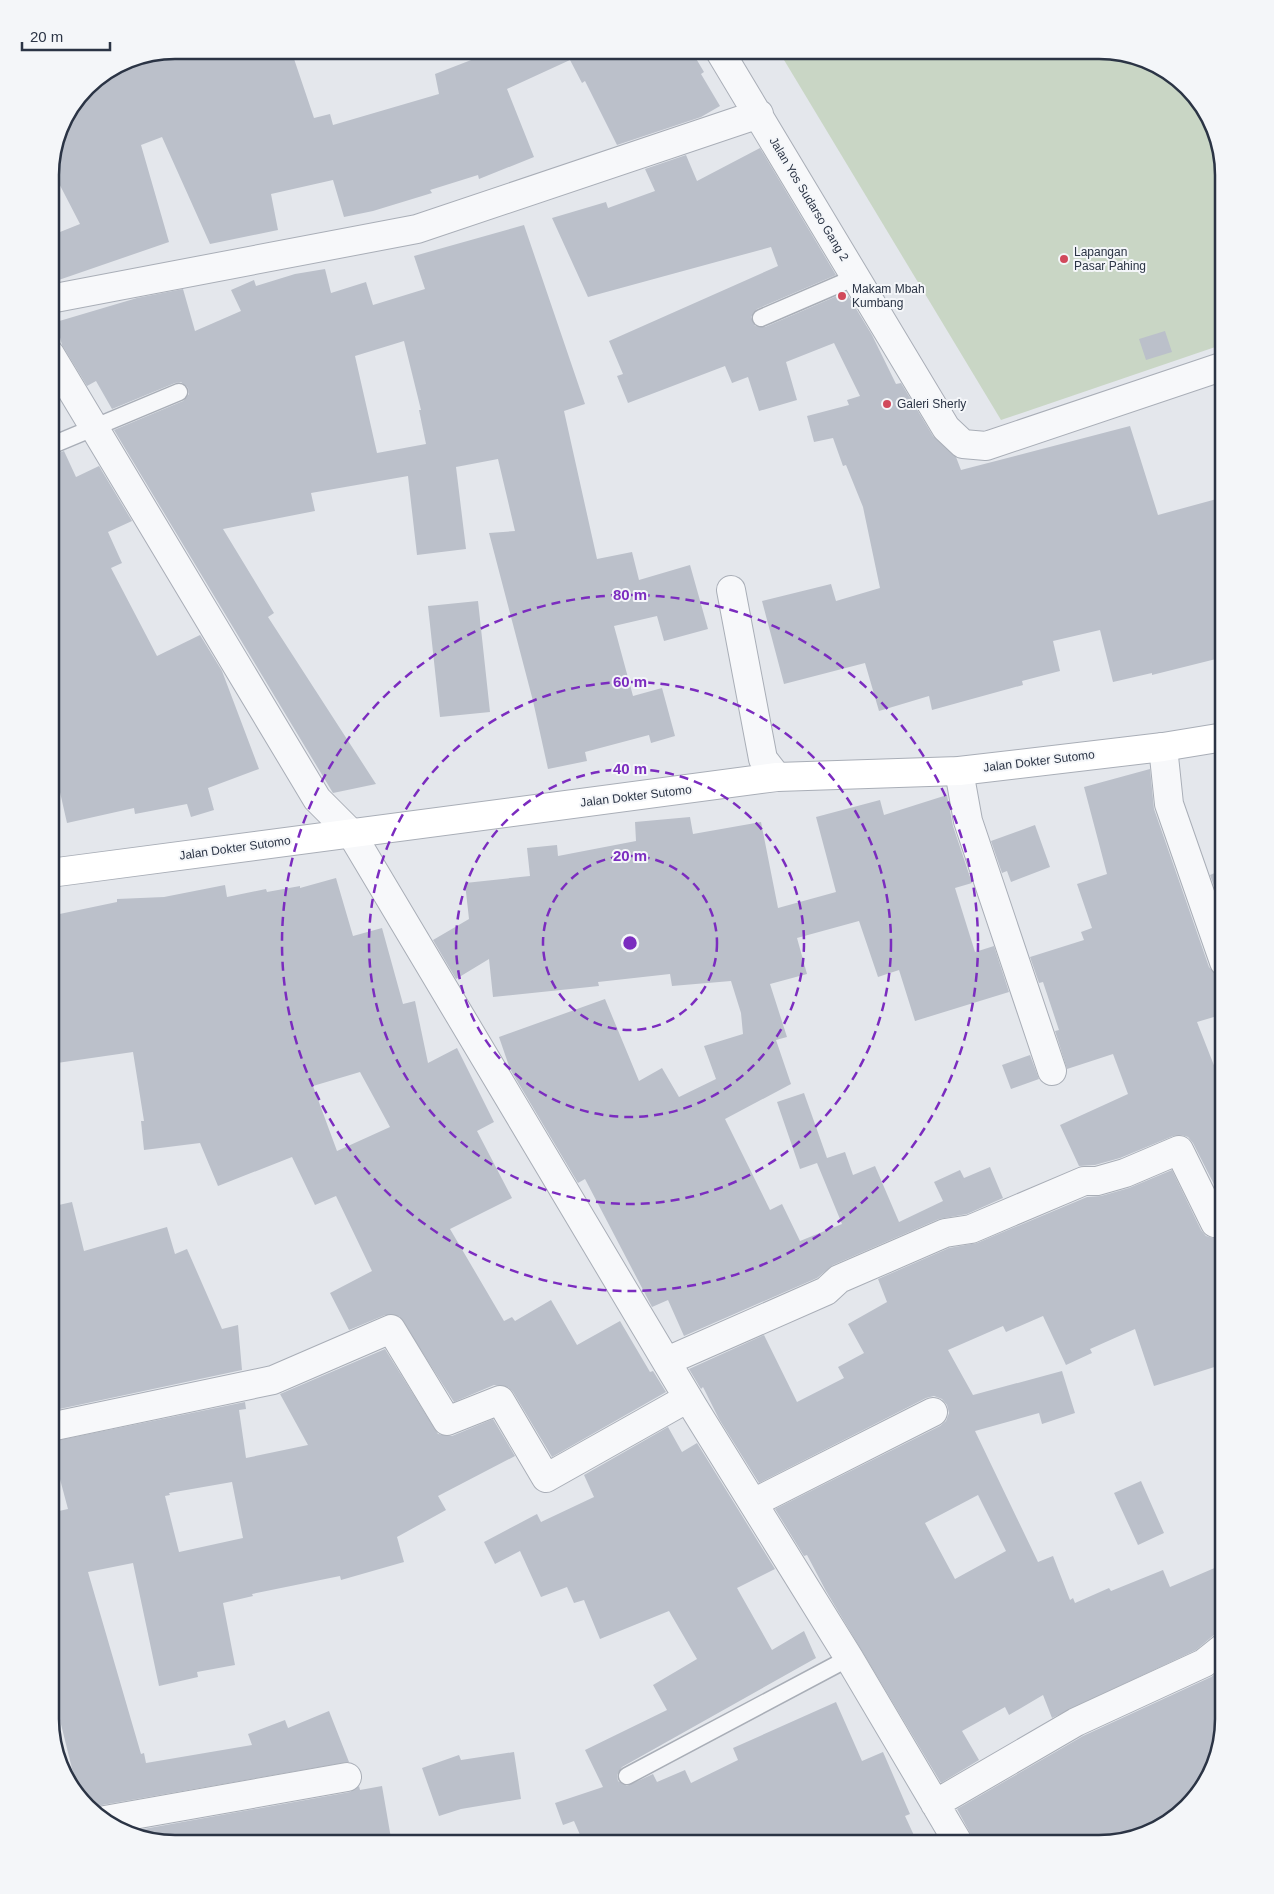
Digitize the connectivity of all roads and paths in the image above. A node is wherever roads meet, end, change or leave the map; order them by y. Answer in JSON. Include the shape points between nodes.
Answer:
{"nodes":[{"id":1,"x":725,"y":59,"type":"edge"},
{"id":2,"x":759,"y":114,"type":"junction"},
{"id":3,"x":856,"y":277,"type":"junction"},
{"id":4,"x":59,"y":297,"type":"edge"},
{"id":5,"x":761,"y":318,"type":"dead end"},
{"id":6,"x":59,"y":369,"type":"edge"},
{"id":7,"x":1215,"y":369,"type":"edge"},
{"id":8,"x":179,"y":392,"type":"dead end"},
{"id":9,"x":95,"y":428,"type":"junction"},
{"id":10,"x":59,"y":442,"type":"edge"},
{"id":11,"x":731,"y":590,"type":"dead end"},
{"id":12,"x":1215,"y":738,"type":"edge"},
{"id":13,"x":1163,"y":747,"type":"junction"},
{"id":14,"x":959,"y":771,"type":"junction"},
{"id":15,"x":777,"y":777,"type":"junction"},
{"id":16,"x":351,"y":833,"type":"junction"},
{"id":17,"x":59,"y":872,"type":"edge"},
{"id":18,"x":1215,"y":936,"type":"edge"},
{"id":19,"x":1052,"y":1071,"type":"dead end"},
{"id":20,"x":1215,"y":1223,"type":"edge"},
{"id":21,"x":667,"y":1361,"type":"junction"},
{"id":22,"x":688,"y":1398,"type":"junction"},
{"id":23,"x":933,"y":1412,"type":"dead end"},
{"id":24,"x":59,"y":1425,"type":"edge"},
{"id":25,"x":754,"y":1503,"type":"junction"},
{"id":26,"x":1215,"y":1654,"type":"edge"},
{"id":27,"x":849,"y":1658,"type":"junction"},
{"id":28,"x":627,"y":1776,"type":"dead end"},
{"id":29,"x":347,"y":1777,"type":"dead end"},
{"id":30,"x":936,"y":1804,"type":"junction"},
{"id":31,"x":115,"y":1818,"type":"edge"},
{"id":32,"x":954,"y":1835,"type":"edge"}],
"edges":[{"from":1,"to":2,"type":"street","name":"Jalan Yos Sudarso Gang 2"},
{"from":2,"to":3,"type":"street","name":"Jalan Yos Sudarso Gang 2"},
{"from":2,"to":4,"type":"street","via":[[417,230]]},
{"from":3,"to":5,"type":"lane"},
{"from":3,"to":7,"type":"street","name":"Jalan Yos Sudarso Gang 2","via":[[946,428],[964,444],[986,446]]},
{"from":6,"to":9,"type":"street"},
{"from":8,"to":9,"type":"lane"},
{"from":9,"to":10,"type":"lane"},
{"from":9,"to":16,"type":"street","via":[[317,799]]},
{"from":11,"to":15,"type":"street","via":[[763,759]]},
{"from":12,"to":13,"type":"main road","name":"Jalan Dokter Sutomo"},
{"from":13,"to":14,"type":"main road","name":"Jalan Dokter Sutomo"},
{"from":13,"to":18,"type":"street","via":[[1169,804]]},
{"from":14,"to":15,"type":"main road","name":"Jalan Dokter Sutomo"},
{"from":14,"to":19,"type":"street","via":[[968,821]]},
{"from":15,"to":16,"type":"main road","name":"Jalan Dokter Sutomo"},
{"from":16,"to":17,"type":"main road","name":"Jalan Dokter Sutomo"},
{"from":16,"to":21,"type":"street"},
{"from":20,"to":21,"type":"street","via":[[1179,1150],[1125,1173],[1084,1181],[971,1229],[945,1234],[839,1279],[826,1291]]},
{"from":21,"to":22,"type":"street"},
{"from":22,"to":24,"type":"street","via":[[546,1478],[500,1400],[447,1421],[391,1329],[273,1380]]},
{"from":22,"to":25,"type":"street"},
{"from":23,"to":25,"type":"street"},
{"from":25,"to":27,"type":"street"},
{"from":26,"to":30,"type":"street","via":[[1204,1663],[1076,1722]]},
{"from":27,"to":28,"type":"lane"},
{"from":27,"to":30,"type":"street"},
{"from":29,"to":31,"type":"street"},
{"from":30,"to":32,"type":"street"}]}
